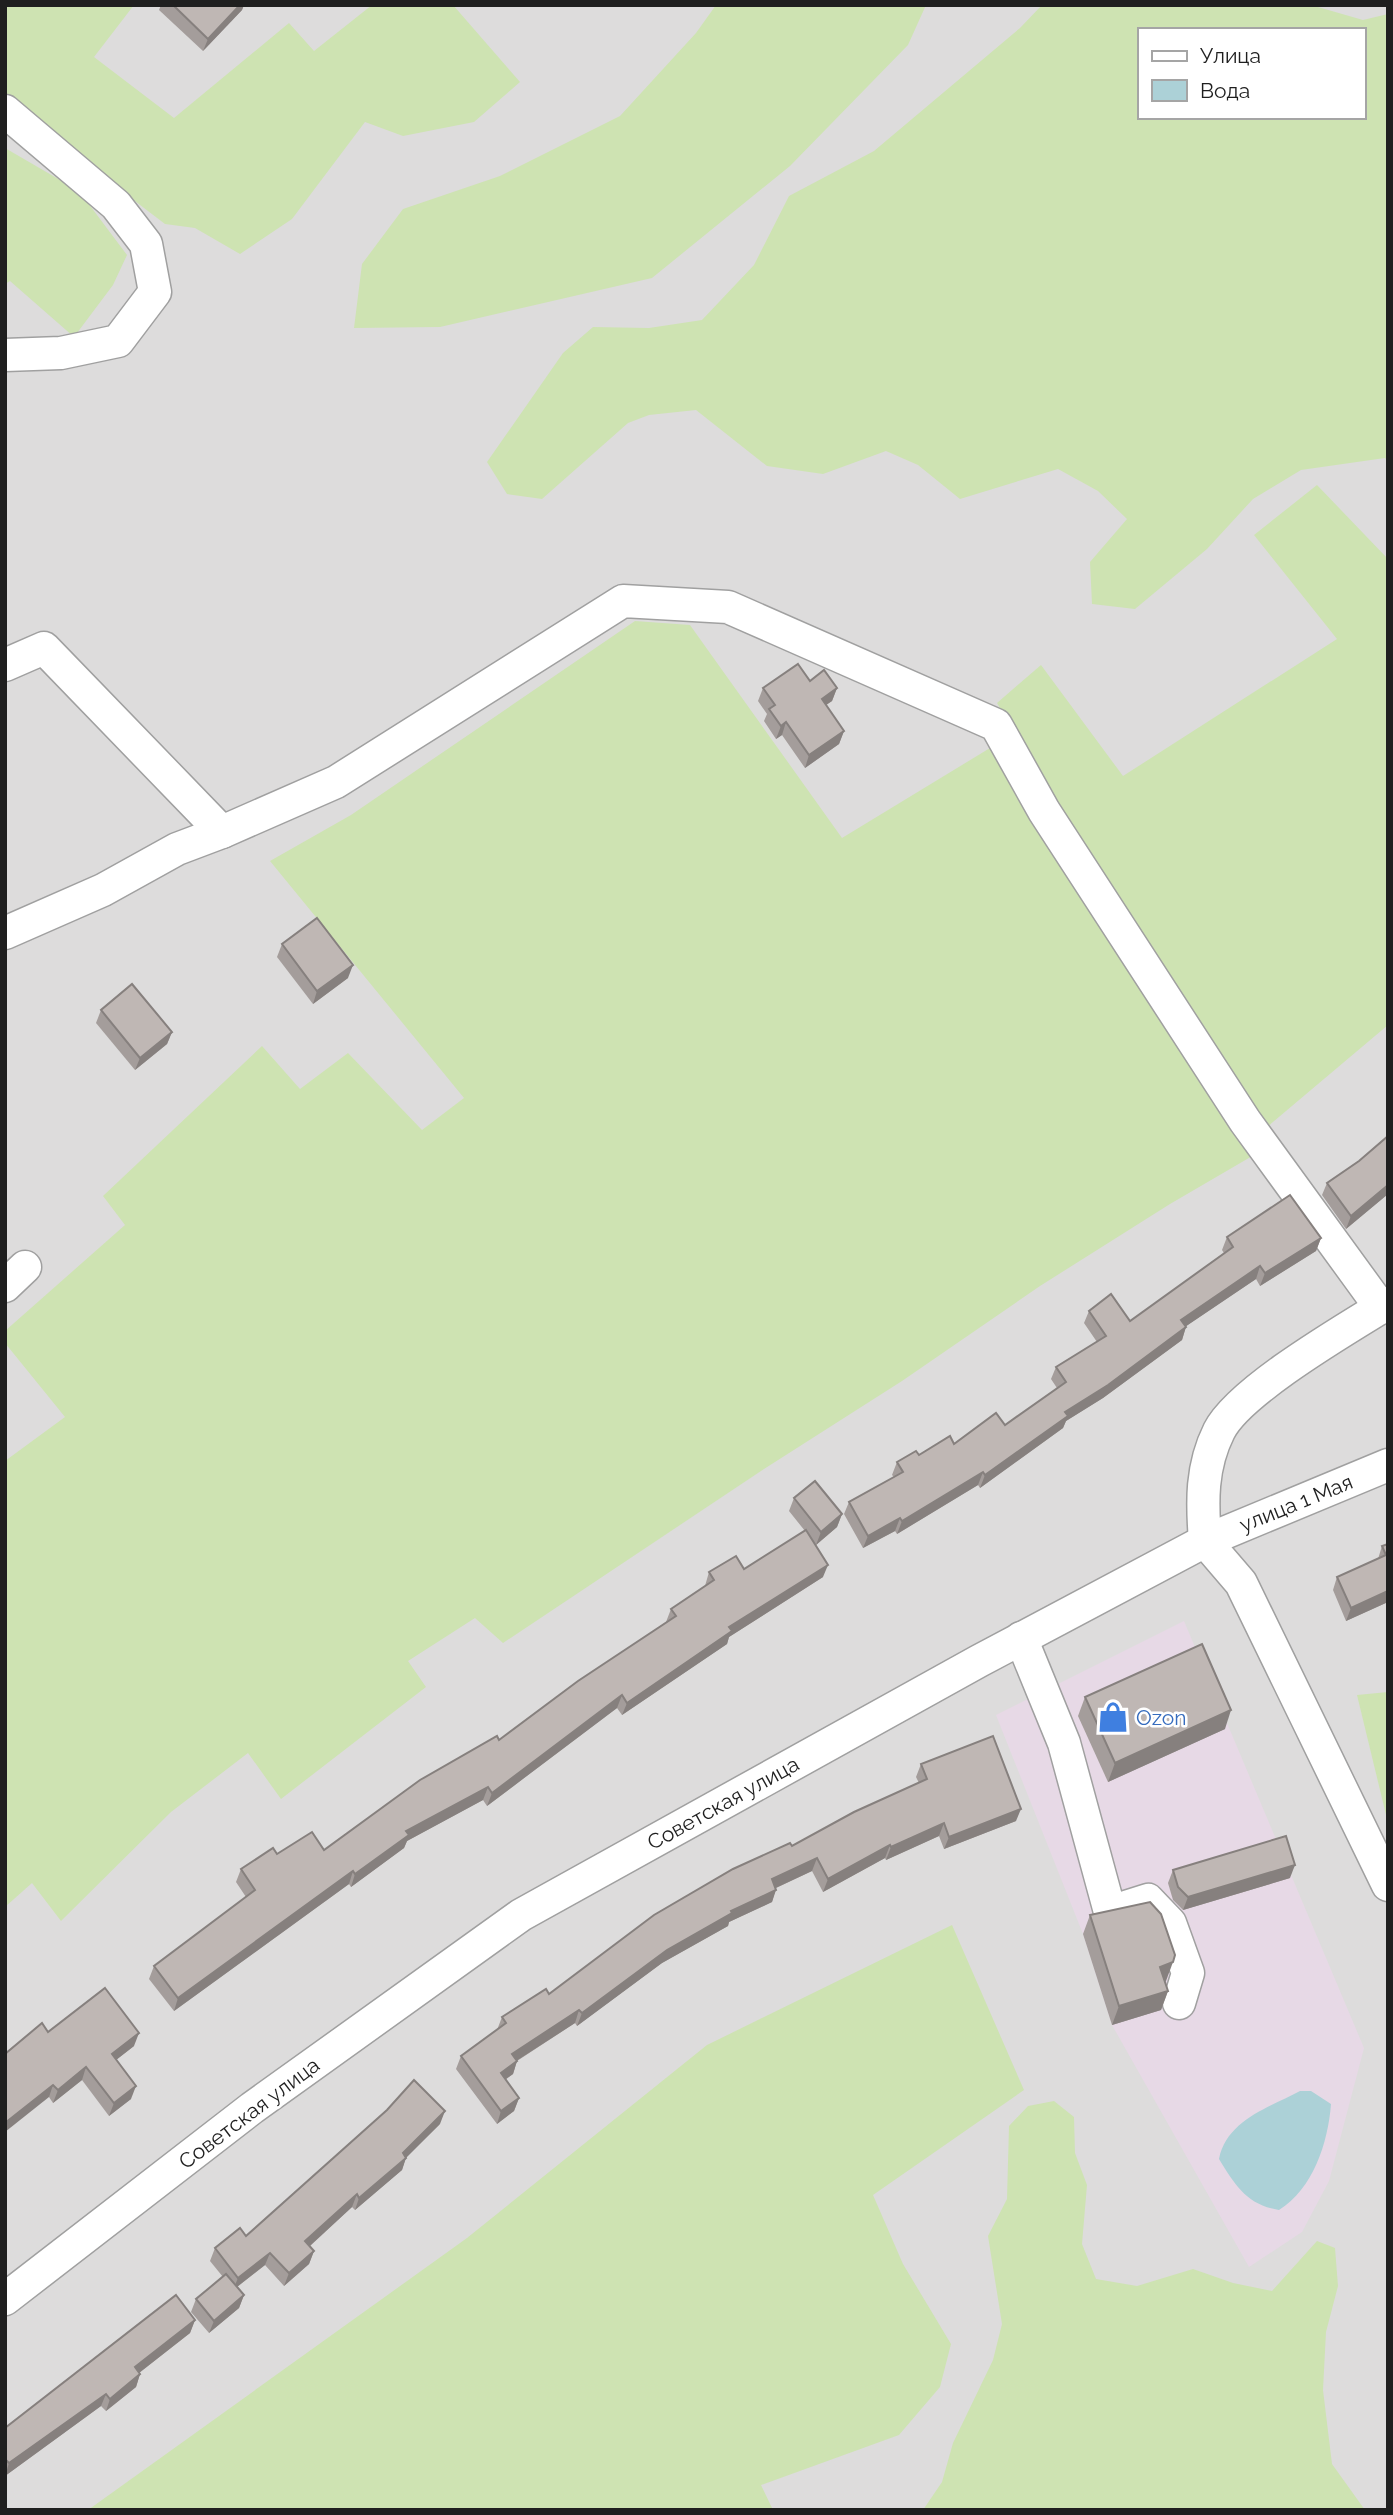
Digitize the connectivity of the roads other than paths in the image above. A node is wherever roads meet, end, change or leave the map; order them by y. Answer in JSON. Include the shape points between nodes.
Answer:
{"nodes":[{"id":1,"x":5,"y":111,"type":"edge"},
{"id":2,"x":5,"y":355,"type":"edge"},
{"id":3,"x":5,"y":665,"type":"edge"},
{"id":4,"x":222,"y":832,"type":"junction"},
{"id":5,"x":5,"y":933,"type":"edge"},
{"id":6,"x":1384,"y":1305,"type":"edge"},
{"id":7,"x":1388,"y":1465,"type":"edge"},
{"id":8,"x":1205,"y":1541,"type":"junction"},
{"id":9,"x":1021,"y":1638,"type":"junction"},
{"id":10,"x":1388,"y":1885,"type":"edge"},
{"id":11,"x":1179,"y":2003,"type":"dead end"},
{"id":12,"x":5,"y":2299,"type":"edge"}],
"edges":[{"from":1,"to":2,"type":"street","via":[[116,205],[146,244],[155,292],[118,341],[61,353]]},
{"from":3,"to":4,"type":"street","via":[[44,648]]},
{"from":4,"to":5,"type":"street","via":[[177,849],[103,890]]},
{"from":4,"to":6,"type":"street","via":[[336,782],[623,601],[728,607],[996,725],[1044,811],[1245,1121]]},
{"from":6,"to":8,"type":"street","via":[[1250,1395],[1220,1429],[1206,1464],[1201,1496]]},
{"from":7,"to":8,"type":"street","name":"улица 1 Мая"},
{"from":8,"to":9,"type":"street","name":"Советская улица"},
{"from":8,"to":10,"type":"street","via":[[1241,1583]]},
{"from":9,"to":11,"type":"street","via":[[1064,1743],[1110,1912],[1148,1900],[1170,1923],[1188,1973]]},
{"from":9,"to":12,"type":"street","name":"Советская улица","via":[[521,1915],[252,2108]]}]}
